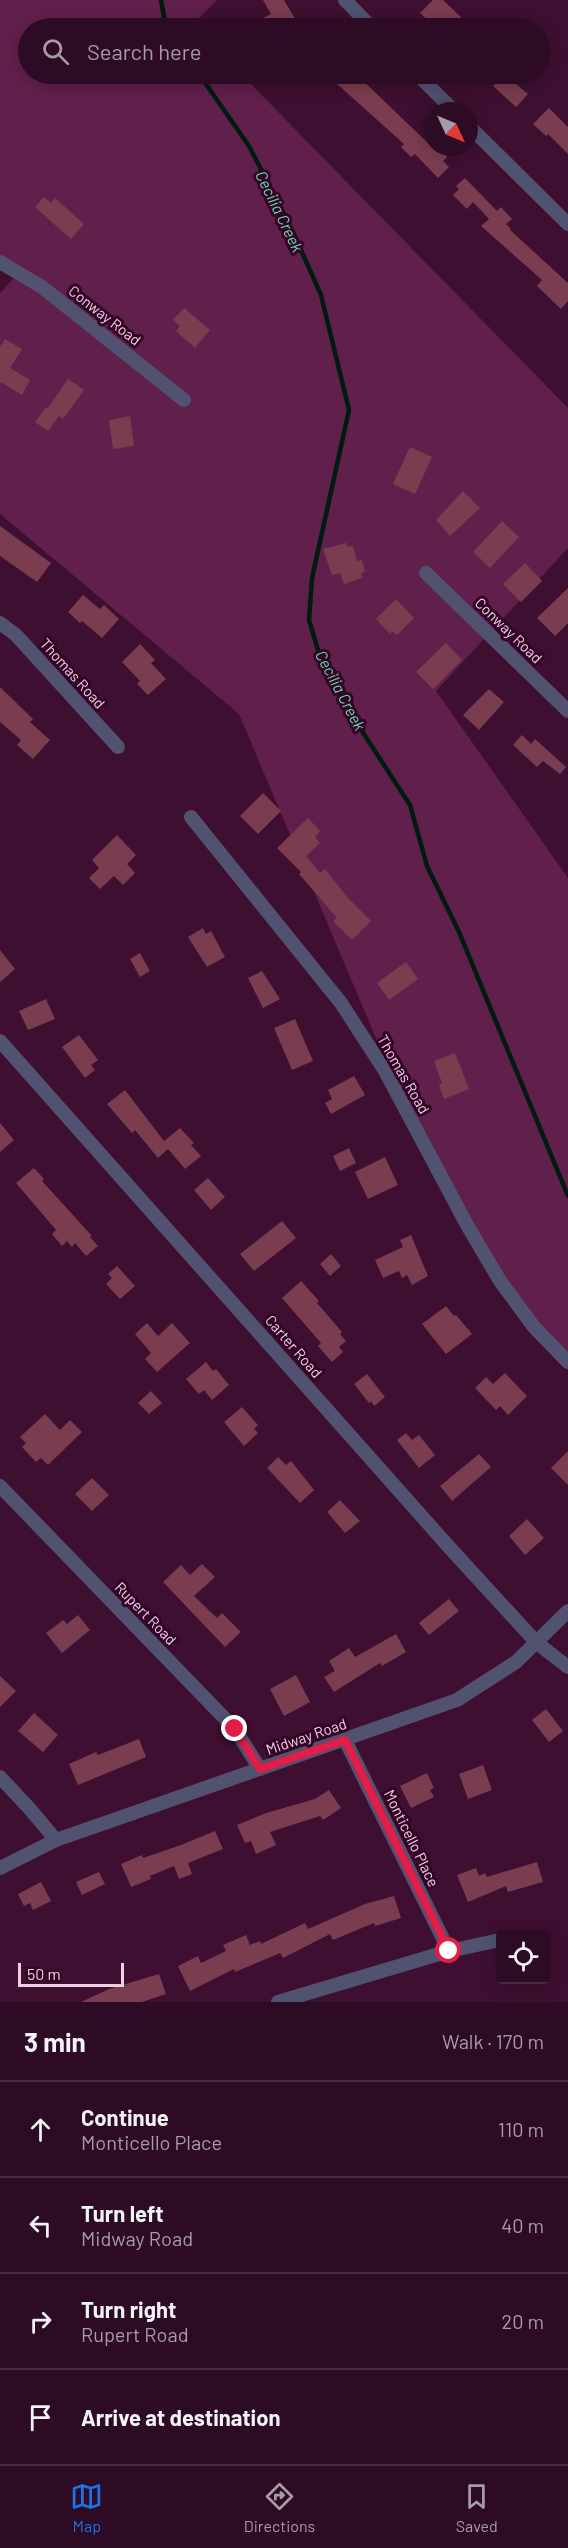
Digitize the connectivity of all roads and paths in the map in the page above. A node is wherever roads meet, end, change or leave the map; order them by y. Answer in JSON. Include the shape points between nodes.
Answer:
{"nodes":[{"id":1,"x":345,"y":0,"type":"edge"},
{"id":2,"x":362,"y":18,"type":"edge"},
{"id":3,"x":427,"y":84,"type":"edge"},
{"id":4,"x":445,"y":102,"type":"edge"},
{"id":5,"x":478,"y":135,"type":"edge"},
{"id":6,"x":568,"y":224,"type":"edge"},
{"id":7,"x":0,"y":262,"type":"edge"},
{"id":8,"x":184,"y":400,"type":"dead end"},
{"id":9,"x":426,"y":573,"type":"dead end"},
{"id":10,"x":0,"y":623,"type":"edge"},
{"id":11,"x":568,"y":711,"type":"edge"},
{"id":12,"x":118,"y":747,"type":"dead end"},
{"id":13,"x":191,"y":817,"type":"dead end"},
{"id":14,"x":0,"y":1041,"type":"edge"},
{"id":15,"x":568,"y":1362,"type":"edge"},
{"id":16,"x":0,"y":1486,"type":"edge"},
{"id":17,"x":568,"y":1611,"type":"edge"},
{"id":18,"x":537,"y":1643,"type":"junction"},
{"id":19,"x":568,"y":1667,"type":"edge"},
{"id":20,"x":345,"y":1740,"type":"junction"},
{"id":21,"x":260,"y":1769,"type":"junction"},
{"id":22,"x":0,"y":1777,"type":"edge"},
{"id":23,"x":56,"y":1840,"type":"junction"},
{"id":24,"x":0,"y":1868,"type":"edge"},
{"id":25,"x":496,"y":1941,"type":"edge"},
{"id":26,"x":449,"y":1951,"type":"junction"},
{"id":27,"x":278,"y":2002,"type":"edge"}],
"edges":[{"from":1,"to":2,"type":"street"},
{"from":3,"to":4,"type":"street"},
{"from":5,"to":6,"type":"street"},
{"from":7,"to":8,"type":"street","name":"Conway Road","via":[[42,286]]},
{"from":9,"to":11,"type":"street","name":"Conway Road"},
{"from":10,"to":12,"type":"street","name":"Thomas Road","via":[[16,635]]},
{"from":13,"to":15,"type":"street","name":"Thomas Road","via":[[341,1003],[385,1071],[500,1281],[534,1327]]},
{"from":14,"to":18,"type":"street","name":"Carter Road"},
{"from":16,"to":21,"type":"street","name":"Rupert Road","via":[[235,1729]]},
{"from":17,"to":18,"type":"street","name":"Midway Road"},
{"from":18,"to":19,"type":"street","name":"Carter Road"},
{"from":18,"to":20,"type":"street","name":"Midway Road","via":[[516,1662],[457,1700]]},
{"from":20,"to":21,"type":"street","name":"Midway Road"},
{"from":20,"to":26,"type":"street","name":"Monticello Place"},
{"from":21,"to":23,"type":"street","name":"Midway Road"},
{"from":22,"to":23,"type":"street"},
{"from":23,"to":24,"type":"street","name":"Midway Road"},
{"from":25,"to":26,"type":"street"},
{"from":26,"to":27,"type":"street"}]}
